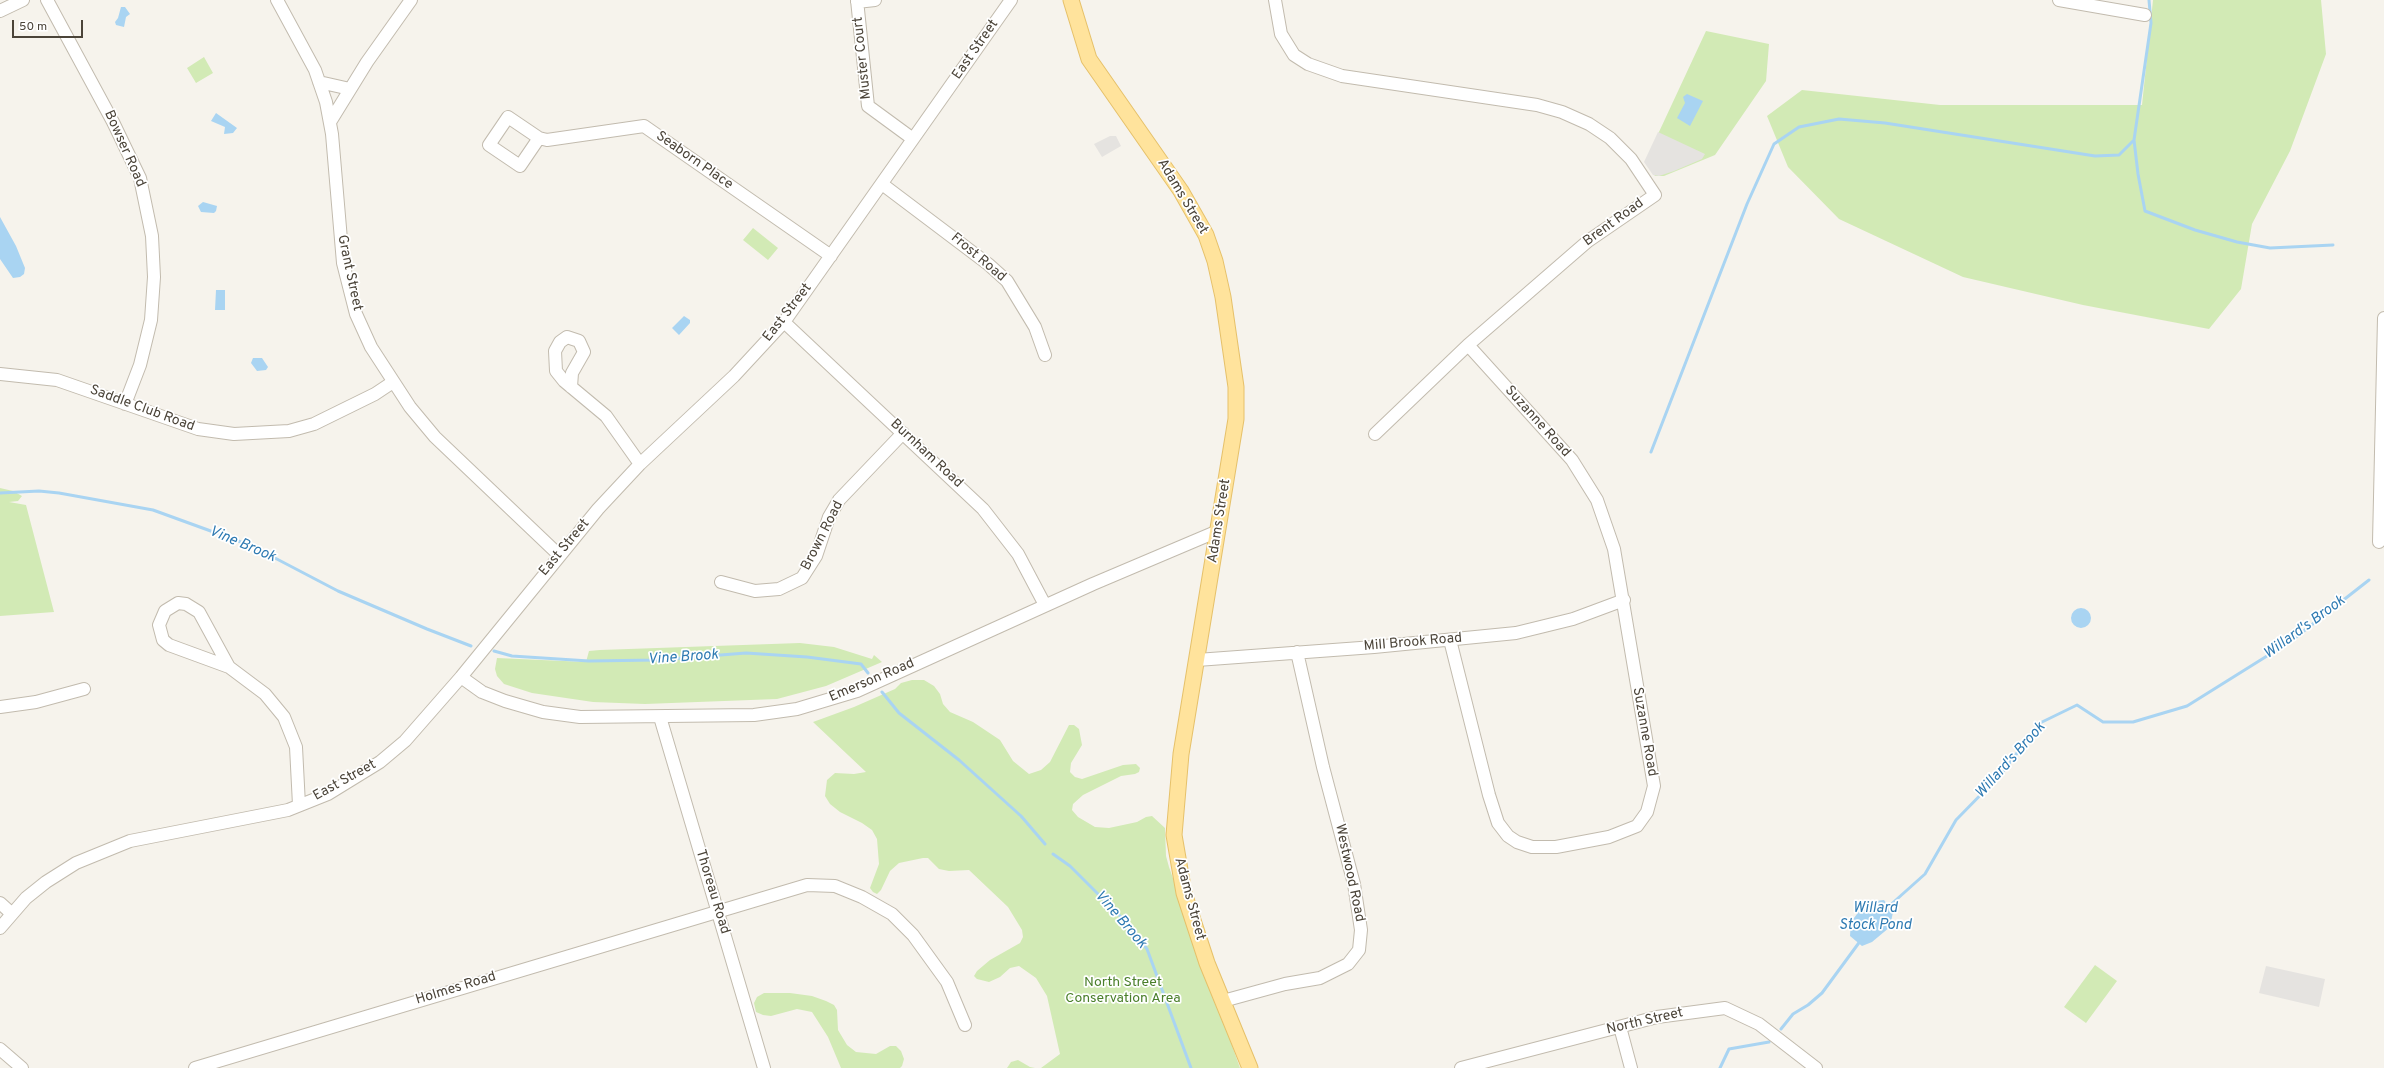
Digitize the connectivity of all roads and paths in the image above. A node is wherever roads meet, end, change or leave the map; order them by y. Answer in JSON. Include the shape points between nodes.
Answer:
{"nodes":[{"id":1,"x":23,"y":0,"type":"edge"},
{"id":2,"x":47,"y":0,"type":"edge"},
{"id":3,"x":277,"y":0,"type":"edge"},
{"id":4,"x":411,"y":0,"type":"edge"},
{"id":5,"x":874,"y":0,"type":"edge"},
{"id":6,"x":1011,"y":0,"type":"edge"},
{"id":7,"x":1071,"y":0,"type":"edge"},
{"id":8,"x":1275,"y":0,"type":"edge"},
{"id":9,"x":2059,"y":0,"type":"edge"},
{"id":10,"x":857,"y":1,"type":"edge"},
{"id":11,"x":0,"y":11,"type":"edge"},
{"id":12,"x":2145,"y":15,"type":"dead end"},
{"id":13,"x":319,"y":82,"type":"junction"},
{"id":14,"x":350,"y":89,"type":"junction"},
{"id":15,"x":330,"y":122,"type":"junction"},
{"id":16,"x":539,"y":138,"type":"dead end"},
{"id":17,"x":913,"y":139,"type":"junction"},
{"id":18,"x":882,"y":184,"type":"junction"},
{"id":19,"x":831,"y":256,"type":"junction"},
{"id":20,"x":2384,"y":319,"type":"edge"},
{"id":21,"x":784,"y":322,"type":"junction"},
{"id":22,"x":1468,"y":345,"type":"junction"},
{"id":23,"x":1045,"y":355,"type":"dead end"},
{"id":24,"x":0,"y":374,"type":"edge"},
{"id":25,"x":393,"y":382,"type":"junction"},
{"id":26,"x":571,"y":386,"type":"dead end"},
{"id":27,"x":125,"y":404,"type":"junction"},
{"id":28,"x":903,"y":433,"type":"junction"},
{"id":29,"x":1374,"y":434,"type":"dead end"},
{"id":30,"x":640,"y":464,"type":"junction"},
{"id":31,"x":2381,"y":522,"type":"edge"},
{"id":32,"x":1218,"y":531,"type":"junction"},
{"id":33,"x":2379,"y":542,"type":"dead end"},
{"id":34,"x":559,"y":554,"type":"junction"},
{"id":35,"x":721,"y":582,"type":"dead end"},
{"id":36,"x":1624,"y":600,"type":"junction"},
{"id":37,"x":1045,"y":605,"type":"junction"},
{"id":38,"x":1450,"y":640,"type":"junction"},
{"id":39,"x":1297,"y":652,"type":"junction"},
{"id":40,"x":1197,"y":660,"type":"junction"},
{"id":41,"x":228,"y":667,"type":"junction"},
{"id":42,"x":461,"y":677,"type":"junction"},
{"id":43,"x":84,"y":689,"type":"dead end"},
{"id":44,"x":0,"y":708,"type":"edge"},
{"id":45,"x":660,"y":717,"type":"junction"},
{"id":46,"x":299,"y":806,"type":"junction"},
{"id":47,"x":0,"y":903,"type":"edge"},
{"id":48,"x":718,"y":911,"type":"junction"},
{"id":49,"x":11,"y":913,"type":"junction"},
{"id":50,"x":0,"y":928,"type":"edge"},
{"id":51,"x":1223,"y":1002,"type":"junction"},
{"id":52,"x":965,"y":1025,"type":"dead end"},
{"id":53,"x":1620,"y":1027,"type":"junction"},
{"id":54,"x":0,"y":1049,"type":"edge"},
{"id":55,"x":22,"y":1068,"type":"edge"},
{"id":56,"x":195,"y":1068,"type":"edge"},
{"id":57,"x":764,"y":1068,"type":"edge"},
{"id":58,"x":1250,"y":1068,"type":"edge"},
{"id":59,"x":1461,"y":1068,"type":"edge"},
{"id":60,"x":1631,"y":1068,"type":"edge"},
{"id":61,"x":1816,"y":1068,"type":"edge"}],
"edges":[{"from":1,"to":11,"type":"street"},
{"from":2,"to":27,"type":"street","name":"Bowser Road","via":[[140,178],[152,236],[154,277],[151,320],[140,365]]},
{"from":3,"to":13,"type":"street","name":"Grant Street","via":[[298,35]]},
{"from":4,"to":14,"type":"street"},
{"from":5,"to":10,"type":"street","name":"Muster Court"},
{"from":6,"to":17,"type":"street","name":"East Street"},
{"from":7,"to":32,"type":"main road","name":"Adams Street","via":[[1089,59],[1181,191],[1206,235],[1215,261],[1236,387],[1236,419]]},
{"from":8,"to":22,"type":"street","name":"Brent Road","via":[[1282,34],[1294,55],[1308,64],[1342,76],[1537,105],[1562,112],[1589,124],[1610,138],[1631,159],[1655,195],[1588,241]]},
{"from":9,"to":12,"type":"street"},
{"from":10,"to":17,"type":"street","name":"Muster Court","via":[[868,106]]},
{"from":13,"to":14,"type":"street"},
{"from":13,"to":15,"type":"street","name":"Grant Street"},
{"from":14,"to":15,"type":"street"},
{"from":15,"to":25,"type":"street","name":"Grant Street","via":[[339,227],[350,294],[371,347]]},
{"from":16,"to":19,"type":"street","name":"Seaborn Place","via":[[553,140],[644,126]]},
{"from":17,"to":18,"type":"street","name":"East Street"},
{"from":18,"to":19,"type":"street","name":"East Street"},
{"from":18,"to":23,"type":"street","name":"Frost Road","via":[[988,264],[1006,281],[1036,327]]},
{"from":19,"to":21,"type":"street","name":"East Street"},
{"from":20,"to":31,"type":"street"},
{"from":21,"to":28,"type":"street","name":"Burnham Road"},
{"from":21,"to":30,"type":"street","name":"East Street","via":[[734,376]]},
{"from":22,"to":29,"type":"street","name":"Brent Road"},
{"from":22,"to":36,"type":"street","name":"Suzanne Road","via":[[1572,460],[1597,500],[1614,549]]},
{"from":24,"to":27,"type":"street","name":"Saddle Club Road","via":[[57,380]]},
{"from":25,"to":27,"type":"street","name":"Saddle Club Road","via":[[375,394],[314,424],[289,431],[262,434],[234,434],[198,429]]},
{"from":25,"to":34,"type":"street","name":"Grant Street","via":[[410,407],[436,437]]},
{"from":26,"to":30,"type":"street","via":[[606,416]]},
{"from":28,"to":35,"type":"street","name":"Brown Road","via":[[839,500],[816,556],[802,578],[779,590],[755,591]]},
{"from":28,"to":37,"type":"street","name":"Burnham Road","via":[[983,509],[1018,554]]},
{"from":30,"to":34,"type":"street","name":"East Street"},
{"from":31,"to":33,"type":"street"},
{"from":32,"to":37,"type":"street","name":"Emerson Road"},
{"from":32,"to":40,"type":"main road","name":"Adams Street"},
{"from":34,"to":42,"type":"street","name":"East Street"},
{"from":36,"to":38,"type":"street","name":"Mill Brook Road","via":[[1573,619],[1516,633]]},
{"from":36,"to":38,"type":"street","name":"Suzanne Road","via":[[1634,677],[1654,786],[1647,812],[1637,826],[1609,837],[1556,847],[1532,847],[1517,842],[1505,832],[1498,823],[1489,795]]},
{"from":37,"to":45,"type":"street","name":"Emerson Road","via":[[842,697],[797,709],[754,715]]},
{"from":38,"to":39,"type":"street","name":"Mill Brook Road"},
{"from":39,"to":40,"type":"street","name":"Mill Brook Road"},
{"from":39,"to":51,"type":"street","name":"Westwood Road","via":[[1323,767],[1354,884],[1361,930],[1359,950],[1348,964],[1320,978],[1285,984]]},
{"from":40,"to":51,"type":"main road","name":"Adams Street","via":[[1181,754],[1174,835],[1184,893],[1207,964]]},
{"from":41,"to":41,"type":"street","via":[[199,612],[193,606],[178,603],[164,611],[159,625],[163,640],[169,645]]},
{"from":41,"to":46,"type":"street","via":[[265,694],[284,717],[296,747]]},
{"from":42,"to":45,"type":"street","name":"Emerson Road","via":[[482,692],[544,712],[580,717]]},
{"from":42,"to":46,"type":"street","name":"East Street","via":[[413,733],[380,762],[328,794]]},
{"from":43,"to":44,"type":"street","via":[[36,702]]},
{"from":45,"to":48,"type":"street","name":"Thoreau Road"},
{"from":46,"to":49,"type":"street","name":"East Street","via":[[130,841],[76,863],[46,882]]},
{"from":47,"to":49,"type":"street"},
{"from":48,"to":52,"type":"street","name":"Holmes Road","via":[[807,885],[835,886],[862,897],[892,914],[913,935],[946,982]]},
{"from":48,"to":56,"type":"street","name":"Holmes Road"},
{"from":48,"to":57,"type":"street","name":"Thoreau Road"},
{"from":49,"to":50,"type":"street","name":"East Street"},
{"from":51,"to":58,"type":"main road","name":"Adams Street"},
{"from":53,"to":59,"type":"street","name":"North Street"},
{"from":53,"to":60,"type":"street"},
{"from":53,"to":61,"type":"street","name":"North Street","via":[[1657,1017],[1725,1008],[1759,1024]]},
{"from":54,"to":55,"type":"street"}]}
